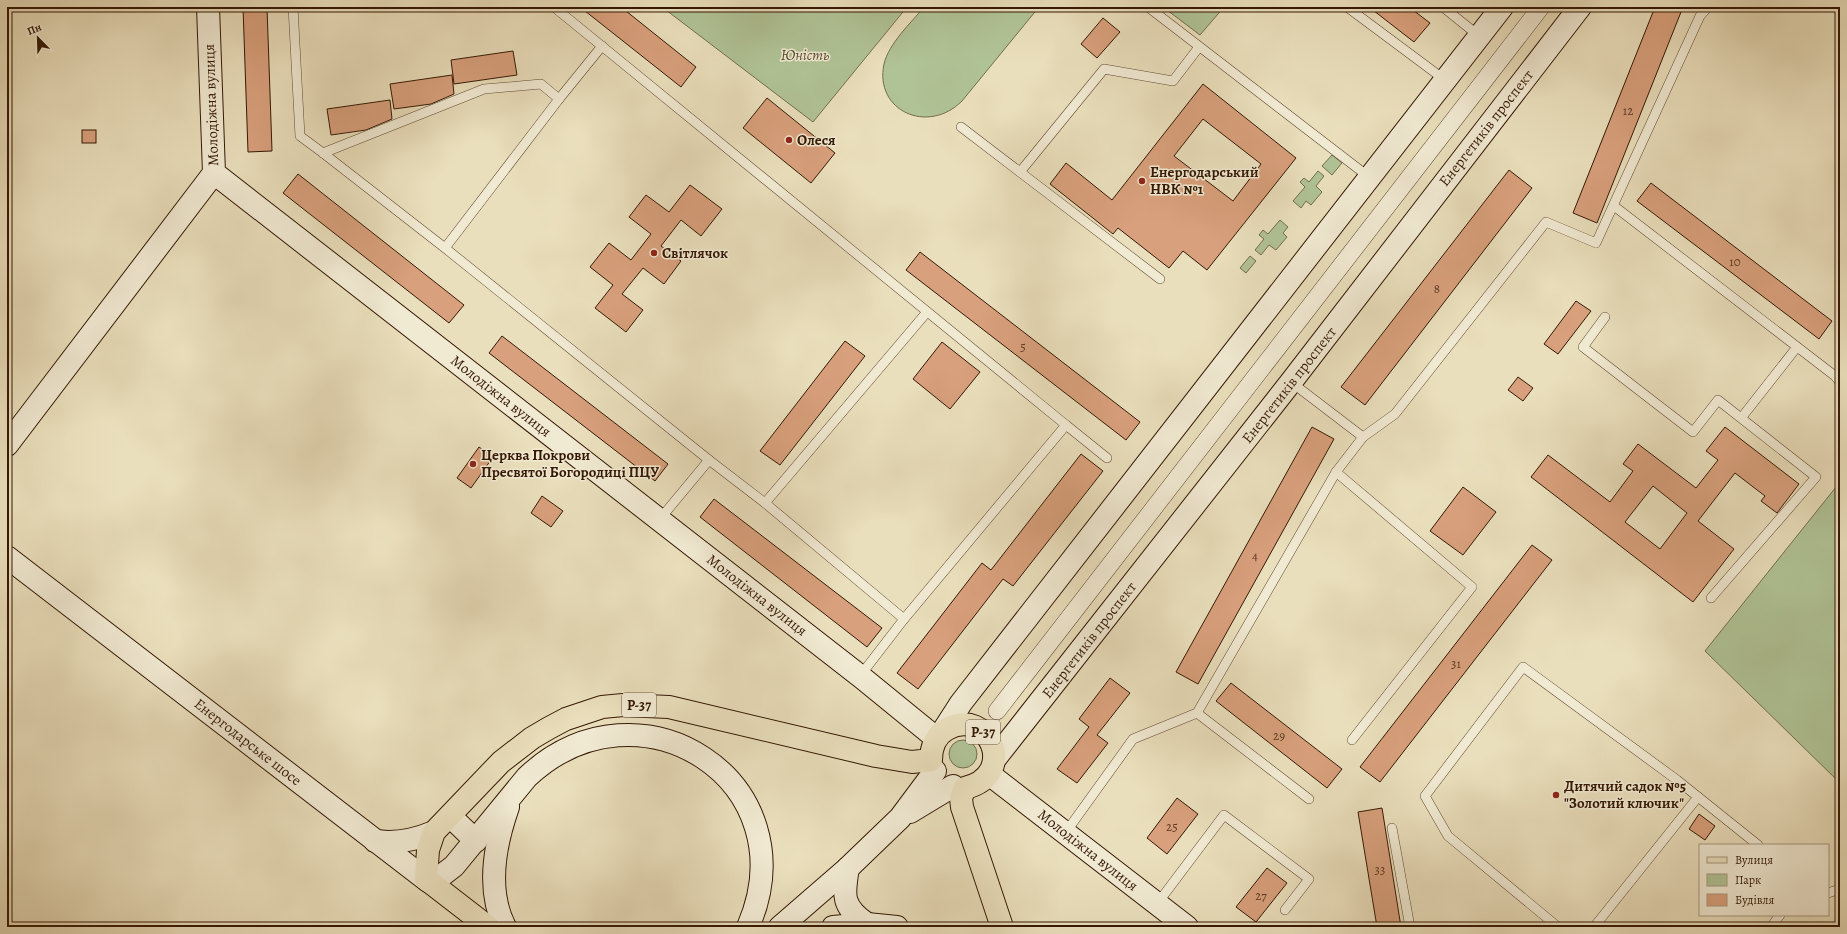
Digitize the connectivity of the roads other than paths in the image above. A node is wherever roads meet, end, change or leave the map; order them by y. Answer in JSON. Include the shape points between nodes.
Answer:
{"nodes":[{"id":1,"x":208,"y":7,"type":"edge"},
{"id":2,"x":293,"y":7,"type":"edge"},
{"id":3,"x":554,"y":7,"type":"edge"},
{"id":4,"x":1148,"y":7,"type":"edge"},
{"id":5,"x":1347,"y":7,"type":"edge"},
{"id":6,"x":1442,"y":7,"type":"edge"},
{"id":7,"x":1502,"y":7,"type":"edge"},
{"id":8,"x":1541,"y":7,"type":"edge"},
{"id":9,"x":1580,"y":7,"type":"edge"},
{"id":10,"x":1708,"y":7,"type":"edge"},
{"id":11,"x":1479,"y":36,"type":"junction"},
{"id":12,"x":602,"y":46,"type":"junction"},
{"id":13,"x":1199,"y":47,"type":"junction"},
{"id":14,"x":1445,"y":80,"type":"junction"},
{"id":15,"x":559,"y":99,"type":"junction"},
{"id":16,"x":961,"y":127,"type":"dead end"},
{"id":17,"x":323,"y":153,"type":"junction"},
{"id":18,"x":1020,"y":172,"type":"junction"},
{"id":19,"x":214,"y":173,"type":"junction"},
{"id":20,"x":1369,"y":177,"type":"junction"},
{"id":21,"x":1614,"y":206,"type":"junction"},
{"id":22,"x":445,"y":248,"type":"junction"},
{"id":23,"x":1160,"y":279,"type":"dead end"},
{"id":24,"x":927,"y":312,"type":"junction"},
{"id":25,"x":1605,"y":317,"type":"dead end"},
{"id":26,"x":1797,"y":347,"type":"junction"},
{"id":27,"x":1838,"y":376,"type":"edge"},
{"id":28,"x":1291,"y":382,"type":"junction"},
{"id":29,"x":1742,"y":417,"type":"junction"},
{"id":30,"x":1066,"y":425,"type":"junction"},
{"id":31,"x":1363,"y":437,"type":"junction"},
{"id":32,"x":7,"y":445,"type":"edge"},
{"id":33,"x":1106,"y":458,"type":"dead end"},
{"id":34,"x":709,"y":460,"type":"junction"},
{"id":35,"x":1336,"y":472,"type":"junction"},
{"id":36,"x":765,"y":503,"type":"junction"},
{"id":37,"x":660,"y":519,"type":"junction"},
{"id":38,"x":7,"y":557,"type":"edge"},
{"id":39,"x":1711,"y":598,"type":"dead end"},
{"id":40,"x":904,"y":619,"type":"junction"},
{"id":41,"x":860,"y":676,"type":"junction"},
{"id":42,"x":996,"y":711,"type":"dead end"},
{"id":43,"x":1197,"y":713,"type":"junction"},
{"id":44,"x":940,"y":735,"type":"junction"},
{"id":45,"x":1352,"y":740,"type":"dead end"},
{"id":46,"x":933,"y":765,"type":"junction"},
{"id":47,"x":992,"y":767,"type":"junction"},
{"id":48,"x":959,"y":787,"type":"junction"},
{"id":49,"x":518,"y":788,"type":"junction"},
{"id":50,"x":1698,"y":797,"type":"junction"},
{"id":51,"x":1310,"y":798,"type":"dead end"},
{"id":52,"x":450,"y":816,"type":"junction"},
{"id":53,"x":900,"y":818,"type":"junction"},
{"id":54,"x":1392,"y":828,"type":"dead end"},
{"id":55,"x":434,"y":832,"type":"junction"},
{"id":56,"x":1066,"y":832,"type":"junction"},
{"id":57,"x":375,"y":841,"type":"junction"},
{"id":58,"x":476,"y":841,"type":"junction"},
{"id":59,"x":1757,"y":844,"type":"edge"},
{"id":60,"x":848,"y":868,"type":"junction"},
{"id":61,"x":426,"y":880,"type":"junction"},
{"id":62,"x":1840,"y":889,"type":"edge"},
{"id":63,"x":1829,"y":893,"type":"edge"},
{"id":64,"x":1157,"y":904,"type":"junction"},
{"id":65,"x":1285,"y":910,"type":"dead end"},
{"id":66,"x":1779,"y":916,"type":"edge"},
{"id":67,"x":867,"y":924,"type":"junction"},
{"id":68,"x":488,"y":927,"type":"edge"},
{"id":69,"x":505,"y":927,"type":"edge"},
{"id":70,"x":748,"y":927,"type":"edge"},
{"id":71,"x":780,"y":927,"type":"edge"},
{"id":72,"x":794,"y":927,"type":"edge"},
{"id":73,"x":833,"y":927,"type":"edge"},
{"id":74,"x":897,"y":927,"type":"edge"},
{"id":75,"x":1002,"y":927,"type":"edge"},
{"id":76,"x":1187,"y":927,"type":"edge"},
{"id":77,"x":1410,"y":927,"type":"edge"},
{"id":78,"x":1558,"y":927,"type":"edge"},
{"id":79,"x":1594,"y":927,"type":"edge"},
{"id":80,"x":1771,"y":927,"type":"edge"}],
"edges":[{"from":1,"to":19,"type":"street","name":"Молодіжна вулиця"},
{"from":2,"to":17,"type":"lane","via":[[300,136]]},
{"from":3,"to":12,"type":"lane"},
{"from":4,"to":13,"type":"lane"},
{"from":5,"to":14,"type":"lane"},
{"from":6,"to":11,"type":"lane"},
{"from":7,"to":11,"type":"street"},
{"from":8,"to":42,"type":"street"},
{"from":9,"to":28,"type":"street","name":"Енергетиків проспект"},
{"from":10,"to":21,"type":"lane","via":[[1700,16]]},
{"from":11,"to":14,"type":"street"},
{"from":12,"to":15,"type":"lane"},
{"from":12,"to":24,"type":"lane"},
{"from":13,"to":18,"type":"lane","via":[[1173,81],[1104,69]]},
{"from":13,"to":20,"type":"lane"},
{"from":14,"to":20,"type":"street"},
{"from":15,"to":17,"type":"lane","via":[[541,84],[484,90]]},
{"from":15,"to":22,"type":"lane"},
{"from":16,"to":18,"type":"lane"},
{"from":17,"to":22,"type":"lane"},
{"from":18,"to":23,"type":"lane"},
{"from":19,"to":32,"type":"street"},
{"from":19,"to":37,"type":"street","name":"Молодіжна вулиця"},
{"from":20,"to":44,"type":"street","via":[[961,703]]},
{"from":21,"to":26,"type":"lane"},
{"from":21,"to":31,"type":"lane","via":[[1596,243],[1546,222],[1395,414]]},
{"from":22,"to":34,"type":"lane"},
{"from":24,"to":30,"type":"lane"},
{"from":24,"to":36,"type":"lane"},
{"from":25,"to":29,"type":"lane","via":[[1583,347],[1693,432],[1718,400]]},
{"from":26,"to":27,"type":"lane"},
{"from":26,"to":29,"type":"lane"},
{"from":28,"to":31,"type":"lane"},
{"from":28,"to":47,"type":"street","name":"Енергетиків проспект"},
{"from":29,"to":39,"type":"lane","via":[[1816,477]]},
{"from":30,"to":33,"type":"lane"},
{"from":30,"to":40,"type":"lane"},
{"from":31,"to":35,"type":"lane"},
{"from":34,"to":36,"type":"lane"},
{"from":34,"to":37,"type":"lane"},
{"from":35,"to":43,"type":"lane"},
{"from":35,"to":45,"type":"lane","via":[[1472,587]]},
{"from":36,"to":40,"type":"lane"},
{"from":37,"to":41,"type":"street","name":"Молодіжна вулиця"},
{"from":38,"to":57,"type":"street","name":"Енергодарське шосе"},
{"from":40,"to":41,"type":"lane"},
{"from":41,"to":44,"type":"street","name":"Молодіжна вулиця"},
{"from":43,"to":51,"type":"lane"},
{"from":43,"to":56,"type":"lane","via":[[1133,739]]},
{"from":44,"to":46,"type":"main road","via":[[933,745]]},
{"from":44,"to":47,"type":"main road","number":"Р-37","via":[[953,726],[963,724],[983,731],[994,749]]},
{"from":46,"to":48,"type":"street","via":[[943,780]]},
{"from":46,"to":52,"type":"main road","number":"Р-37","via":[[876,756],[669,707],[602,707],[566,719],[532,738],[501,762]]},
{"from":46,"to":53,"type":"street"},
{"from":47,"to":48,"type":"main road","via":[[982,781]]},
{"from":47,"to":56,"type":"street","name":"Молодіжна вулиця"},
{"from":48,"to":53,"type":"street"},
{"from":48,"to":75,"type":"main road","via":[[962,807]]},
{"from":49,"to":58,"type":"street"},
{"from":49,"to":69,"type":"street","via":[[502,826],[495,859],[498,908]]},
{"from":49,"to":70,"type":"street","via":[[538,767],[551,758],[597,738],[630,734],[646,736],[662,739],[693,751],[708,761],[734,786],[754,820],[762,851],[762,882]]},
{"from":50,"to":59,"type":"lane"},
{"from":50,"to":78,"type":"lane","via":[[1523,668],[1426,796],[1448,836]]},
{"from":50,"to":79,"type":"lane"},
{"from":52,"to":55,"type":"main road","number":"Р-37"},
{"from":52,"to":58,"type":"street"},
{"from":53,"to":60,"type":"street"},
{"from":54,"to":77,"type":"lane"},
{"from":55,"to":57,"type":"street","via":[[408,841]]},
{"from":55,"to":61,"type":"main road","number":"Р-37","via":[[428,850]]},
{"from":56,"to":64,"type":"street","name":"Молодіжна вулиця"},
{"from":57,"to":61,"type":"street","name":"Енергодарське шосе"},
{"from":58,"to":61,"type":"street","via":[[448,872],[435,879]]},
{"from":60,"to":67,"type":"street","via":[[844,894],[846,902],[854,914]]},
{"from":60,"to":71,"type":"street"},
{"from":60,"to":72,"type":"street"},
{"from":61,"to":68,"type":"main road","name":"Енергодарське шосе"},
{"from":62,"to":63,"type":"lane"},
{"from":64,"to":65,"type":"lane","via":[[1224,815],[1308,879]]},
{"from":64,"to":76,"type":"street","name":"Молодіжна вулиця"},
{"from":66,"to":80,"type":"lane"},
{"from":67,"to":73,"type":"street"},
{"from":67,"to":74,"type":"street"}]}
